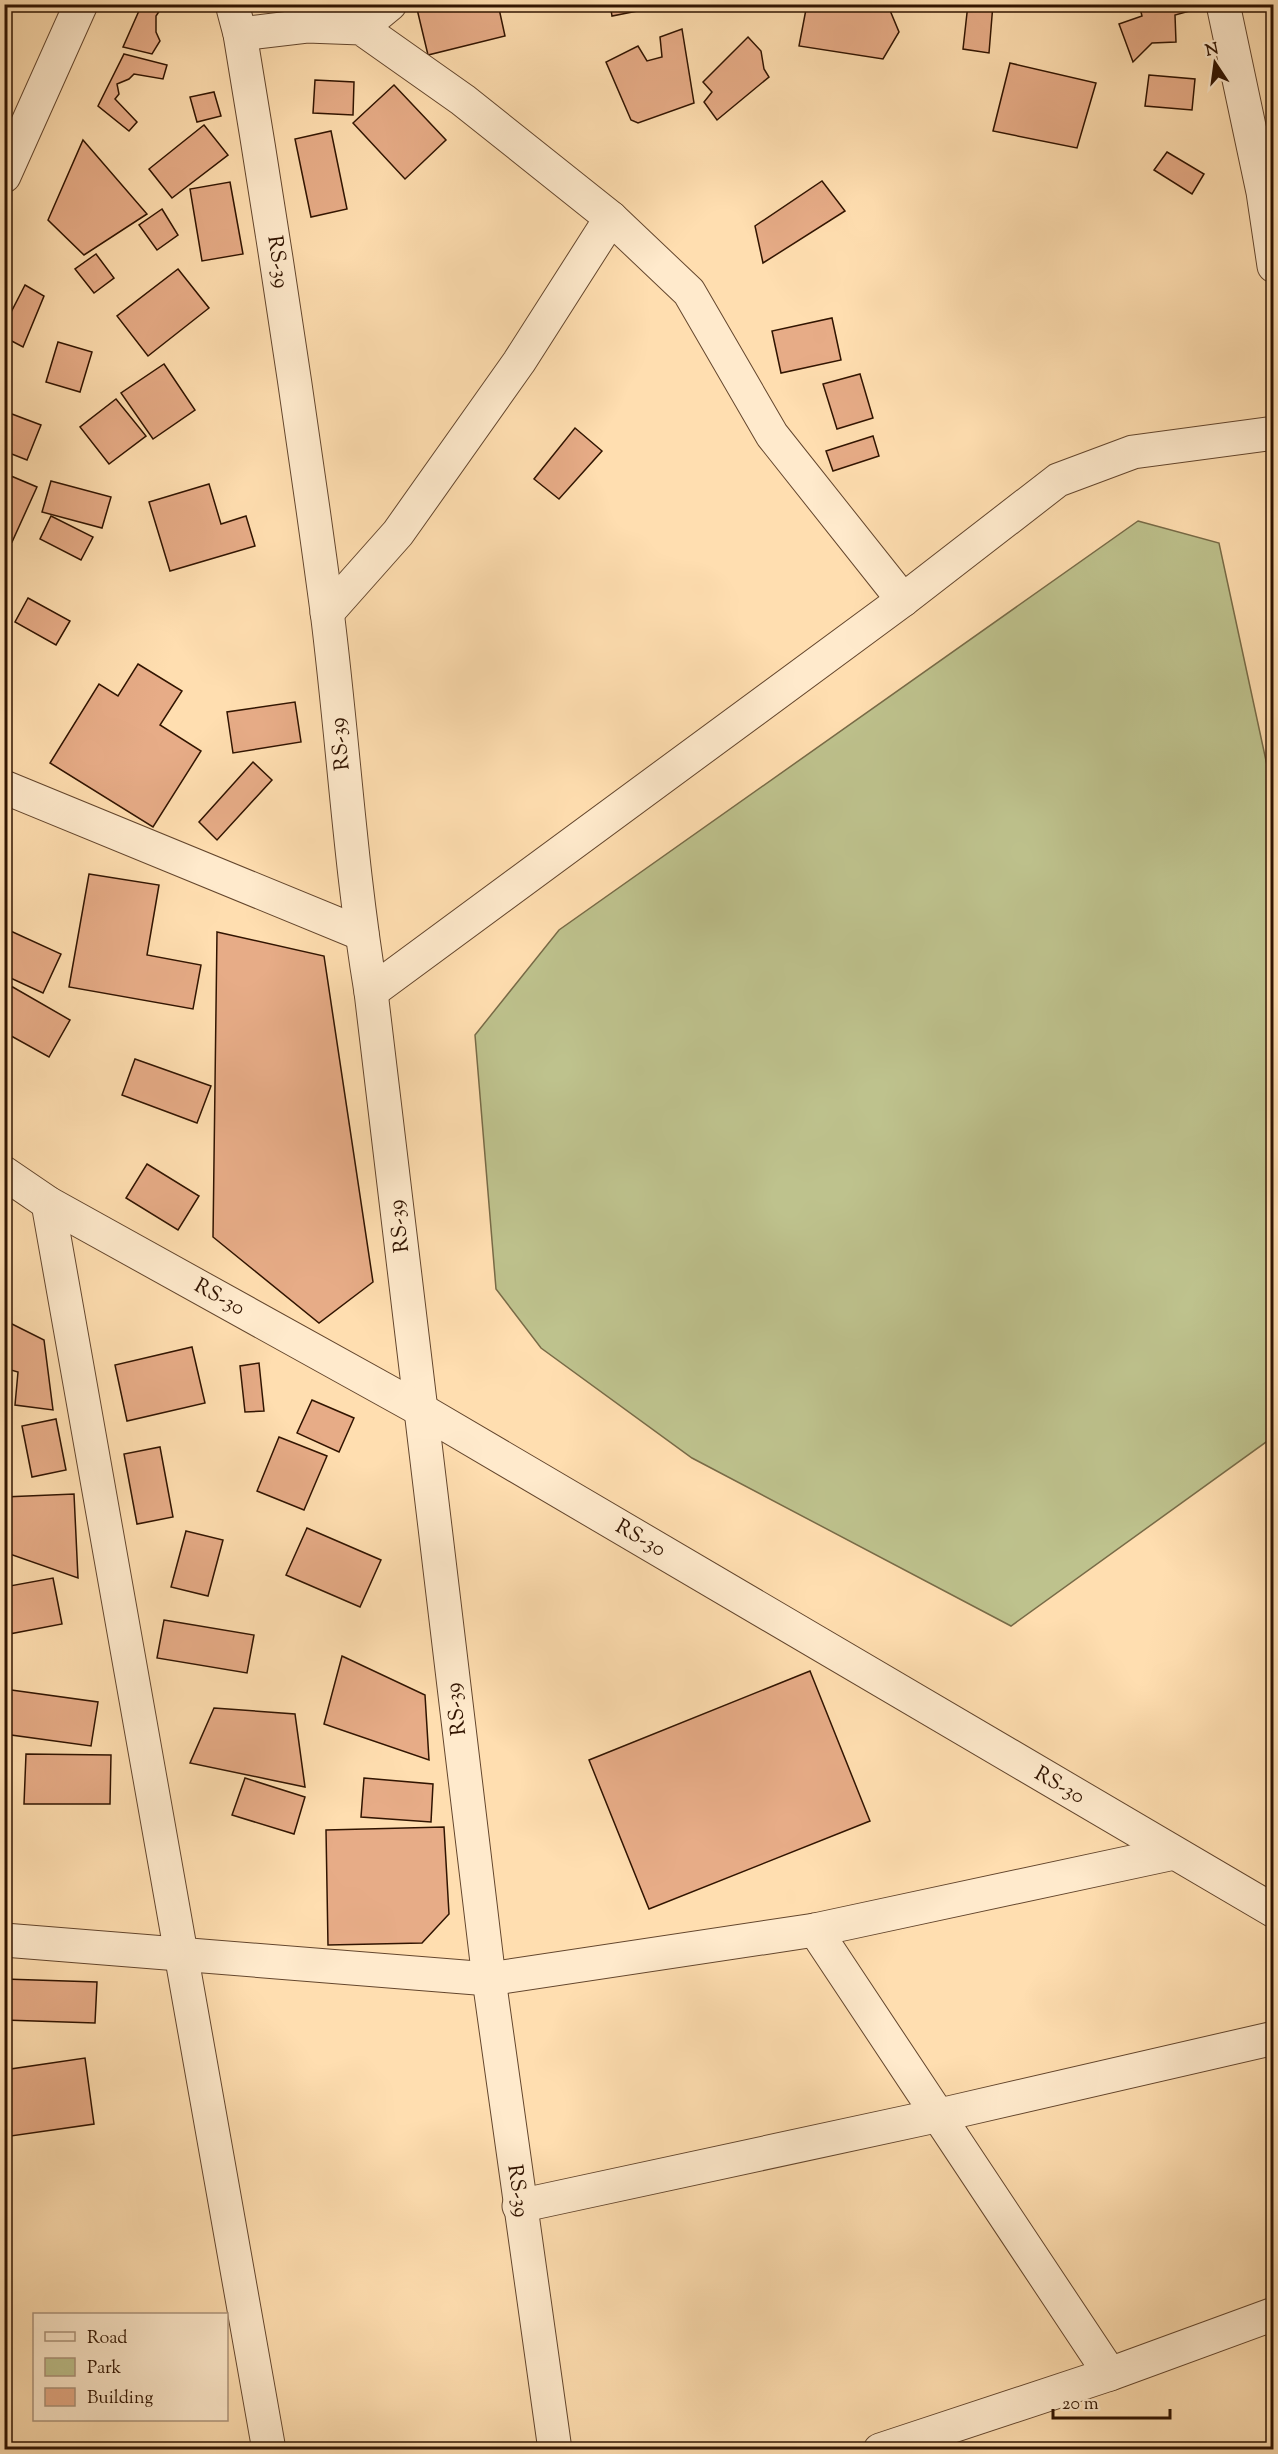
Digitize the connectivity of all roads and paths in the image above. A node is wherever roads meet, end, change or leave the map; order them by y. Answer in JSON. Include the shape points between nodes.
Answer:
{"nodes":[{"id":1,"x":81,"y":4,"type":"edge"},
{"id":2,"x":390,"y":4,"type":"edge"},
{"id":3,"x":1223,"y":4,"type":"edge"},
{"id":4,"x":236,"y":19,"type":"edge"},
{"id":5,"x":361,"y":28,"type":"junction"},
{"id":6,"x":4,"y":176,"type":"edge"},
{"id":7,"x":1268,"y":192,"type":"edge"},
{"id":8,"x":611,"y":218,"type":"junction"},
{"id":9,"x":1274,"y":266,"type":"edge"},
{"id":10,"x":1274,"y":433,"type":"edge"},
{"id":11,"x":903,"y":600,"type":"junction"},
{"id":12,"x":327,"y":613,"type":"junction"},
{"id":13,"x":4,"y":787,"type":"edge"},
{"id":14,"x":362,"y":934,"type":"junction"},
{"id":15,"x":371,"y":992,"type":"junction"},
{"id":16,"x":4,"y":1173,"type":"edge"},
{"id":17,"x":48,"y":1203,"type":"junction"},
{"id":18,"x":423,"y":1411,"type":"junction"},
{"id":19,"x":1174,"y":1853,"type":"junction"},
{"id":20,"x":1274,"y":1911,"type":"edge"},
{"id":21,"x":815,"y":1930,"type":"junction"},
{"id":22,"x":4,"y":1940,"type":"edge"},
{"id":23,"x":180,"y":1955,"type":"junction"},
{"id":24,"x":489,"y":1979,"type":"junction"},
{"id":25,"x":1274,"y":2038,"type":"edge"},
{"id":26,"x":940,"y":2115,"type":"junction"},
{"id":27,"x":519,"y":2206,"type":"junction"},
{"id":28,"x":1274,"y":2314,"type":"edge"},
{"id":29,"x":1110,"y":2374,"type":"junction"},
{"id":30,"x":269,"y":2450,"type":"edge"},
{"id":31,"x":555,"y":2450,"type":"edge"},
{"id":32,"x":880,"y":2450,"type":"edge"}],
"edges":[{"from":1,"to":6,"type":"street"},
{"from":2,"to":5,"type":"street"},
{"from":3,"to":7,"type":"street"},
{"from":4,"to":5,"type":"street"},
{"from":4,"to":12,"type":"street","name":"RS-39","via":[[271,223]]},
{"from":5,"to":8,"type":"street","via":[[463,100]]},
{"from":7,"to":9,"type":"street"},
{"from":8,"to":11,"type":"street","via":[[689,292],[772,435]]},
{"from":8,"to":12,"type":"street","via":[[519,362],[398,533]]},
{"from":10,"to":11,"type":"street","via":[[1133,452],[1058,480]]},
{"from":11,"to":15,"type":"street"},
{"from":12,"to":14,"type":"street","name":"RS-39"},
{"from":13,"to":14,"type":"street"},
{"from":14,"to":15,"type":"street","name":"RS-39"},
{"from":15,"to":18,"type":"street","name":"RS-39"},
{"from":16,"to":17,"type":"street","name":"RS-30"},
{"from":17,"to":18,"type":"street","name":"RS-30"},
{"from":17,"to":23,"type":"street"},
{"from":18,"to":19,"type":"street","name":"RS-30"},
{"from":18,"to":24,"type":"street","name":"RS-39"},
{"from":19,"to":20,"type":"street","name":"RS-30"},
{"from":19,"to":21,"type":"street"},
{"from":21,"to":24,"type":"street"},
{"from":21,"to":26,"type":"street"},
{"from":22,"to":23,"type":"street"},
{"from":23,"to":24,"type":"street"},
{"from":23,"to":30,"type":"street"},
{"from":24,"to":27,"type":"street","name":"RS-39"},
{"from":25,"to":26,"type":"street"},
{"from":26,"to":27,"type":"street"},
{"from":26,"to":29,"type":"street"},
{"from":27,"to":31,"type":"street","name":"RS-39"},
{"from":28,"to":29,"type":"street"},
{"from":29,"to":32,"type":"street"}]}
